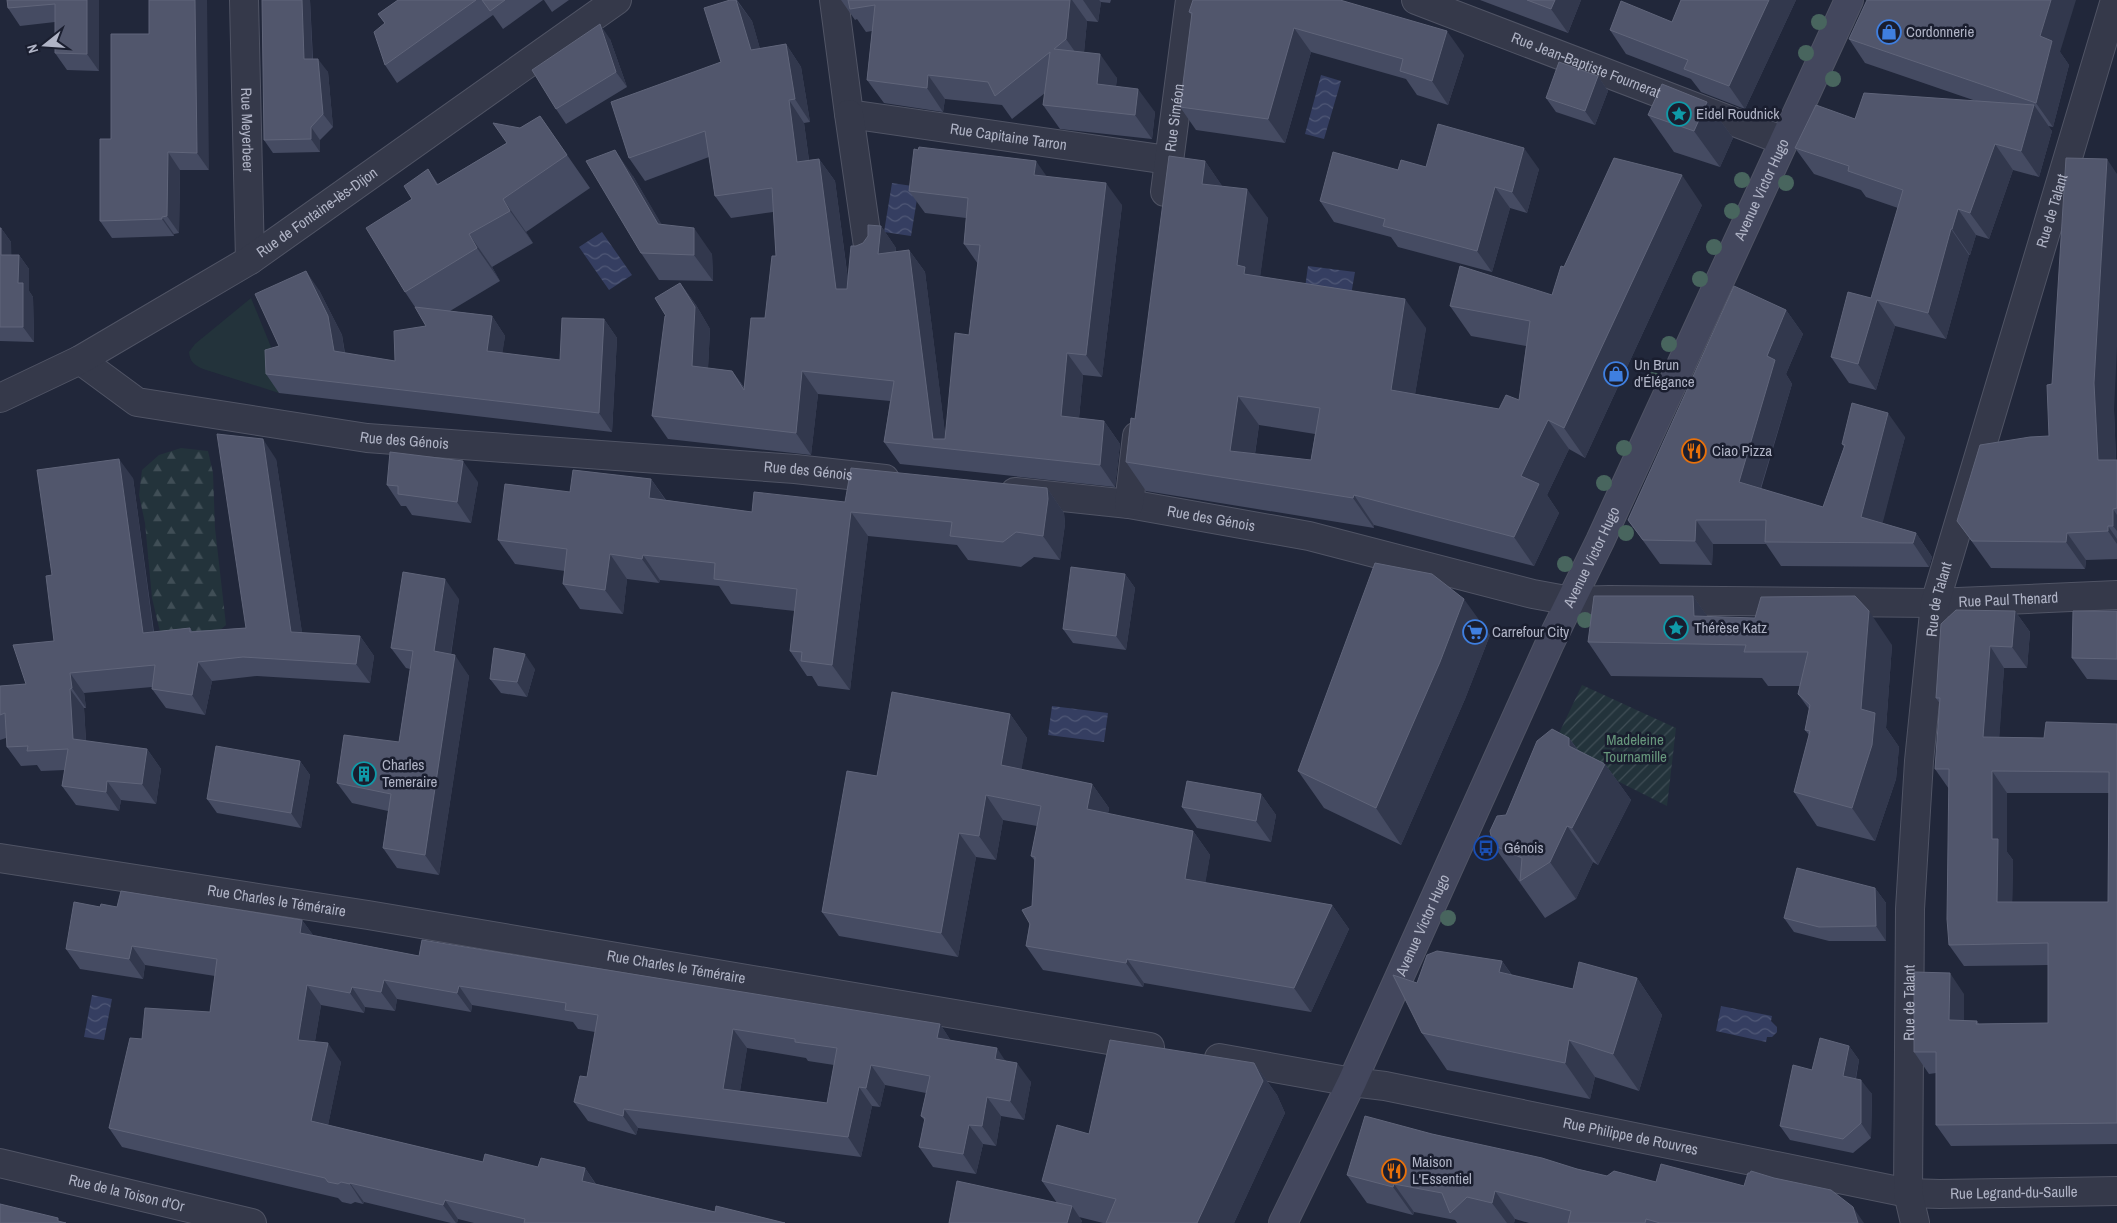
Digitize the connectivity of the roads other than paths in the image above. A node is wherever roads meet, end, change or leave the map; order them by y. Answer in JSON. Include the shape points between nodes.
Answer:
{"nodes":[{"id":1,"x":244,"y":0,"type":"edge"},
{"id":2,"x":618,"y":0,"type":"edge"},
{"id":3,"x":834,"y":0,"type":"edge"},
{"id":4,"x":1190,"y":0,"type":"edge"},
{"id":5,"x":1416,"y":0,"type":"edge"},
{"id":6,"x":1849,"y":0,"type":"edge"},
{"id":7,"x":2115,"y":0,"type":"edge"},
{"id":8,"x":849,"y":114,"type":"junction"},
{"id":9,"x":1784,"y":141,"type":"junction"},
{"id":10,"x":1168,"y":160,"type":"junction"},
{"id":11,"x":1162,"y":219,"type":"edge"},
{"id":12,"x":869,"y":253,"type":"edge"},
{"id":13,"x":250,"y":260,"type":"junction"},
{"id":14,"x":80,"y":360,"type":"junction"},
{"id":15,"x":0,"y":398,"type":"edge"},
{"id":16,"x":1139,"y":416,"type":"edge"},
{"id":17,"x":913,"y":482,"type":"edge"},
{"id":18,"x":992,"y":490,"type":"edge"},
{"id":19,"x":1129,"y":504,"type":"junction"},
{"id":20,"x":2117,"y":595,"type":"edge"},
{"id":21,"x":1571,"y":601,"type":"junction"},
{"id":22,"x":1935,"y":603,"type":"junction"},
{"id":23,"x":0,"y":858,"type":"edge"},
{"id":24,"x":1352,"y":1082,"type":"junction"},
{"id":25,"x":0,"y":1163,"type":"edge"},
{"id":26,"x":2117,"y":1191,"type":"edge"},
{"id":27,"x":1908,"y":1193,"type":"junction"},
{"id":28,"x":252,"y":1223,"type":"edge"},
{"id":29,"x":1283,"y":1223,"type":"edge"},
{"id":30,"x":1915,"y":1223,"type":"edge"}],
"edges":[{"from":1,"to":13,"type":"street","name":"Rue Meyerbeer"},
{"from":2,"to":13,"type":"street","name":"Rue de Fontaine-lès-Dijon"},
{"from":3,"to":8,"type":"street"},
{"from":4,"to":10,"type":"street","name":"Rue Siméon"},
{"from":5,"to":9,"type":"street","name":"Rue Jean-Baptiste Fournerat"},
{"from":6,"to":9,"type":"main road","name":"Avenue Victor Hugo"},
{"from":7,"to":22,"type":"street","name":"Rue de Talant"},
{"from":8,"to":10,"type":"street","name":"Rue Capitaine Tarron"},
{"from":8,"to":12,"type":"street"},
{"from":9,"to":21,"type":"main road","name":"Avenue Victor Hugo"},
{"from":10,"to":11,"type":"street","name":"Rue Siméon"},
{"from":13,"to":14,"type":"street","name":"Rue de Fontaine-lès-Dijon"},
{"from":14,"to":15,"type":"street","name":"Rue de Fontaine-lès-Dijon"},
{"from":14,"to":17,"type":"street","name":"Rue des Génois","via":[[137,402],[367,438],[795,469]]},
{"from":16,"to":19,"type":"street"},
{"from":18,"to":19,"type":"street","name":"Rue des Génois"},
{"from":19,"to":21,"type":"street","name":"Rue des Génois","via":[[1309,536]]},
{"from":20,"to":22,"type":"street","name":"Rue Paul Thenard"},
{"from":21,"to":22,"type":"street","name":"Rue Paul Thenard"},
{"from":21,"to":24,"type":"main road","name":"Avenue Victor Hugo"},
{"from":22,"to":27,"type":"street","name":"Rue de Talant","via":[[1919,761],[1910,909]]},
{"from":23,"to":24,"type":"street","name":"Rue Charles le Téméraire","via":[[368,915]]},
{"from":24,"to":27,"type":"street","name":"Rue Philippe de Rouvres","via":[[1385,1086]]},
{"from":24,"to":29,"type":"main road","name":"Avenue Victor Hugo"},
{"from":25,"to":28,"type":"street","name":"Rue de la Toison d'Or"},
{"from":26,"to":27,"type":"street","name":"Rue Legrand-du-Saulle"},
{"from":27,"to":30,"type":"street","name":"Rue de Talant"}]}
